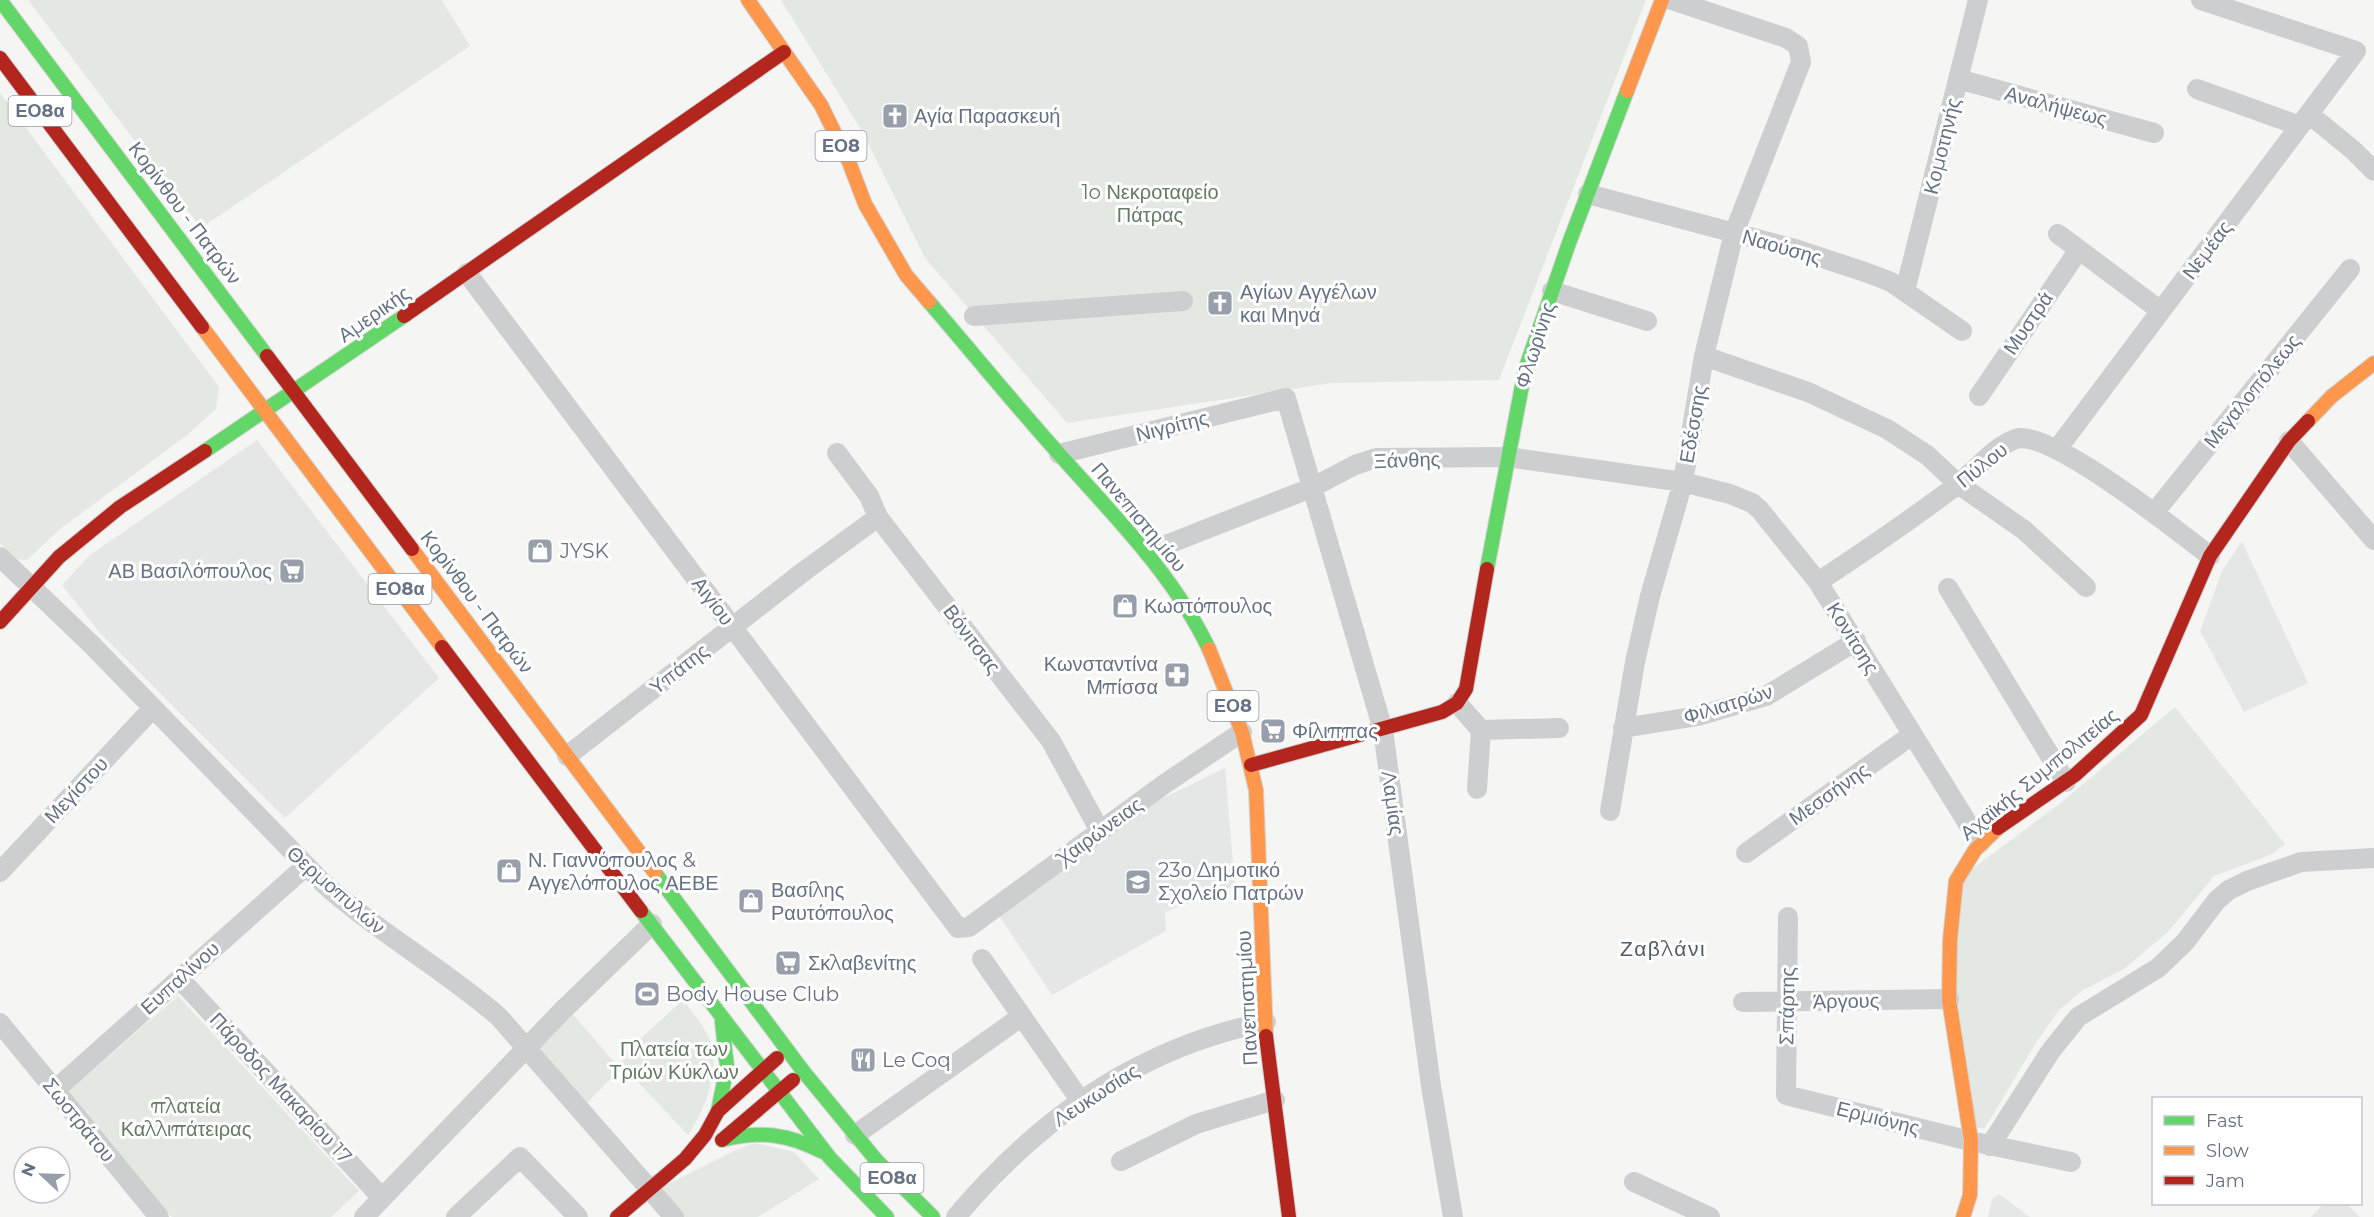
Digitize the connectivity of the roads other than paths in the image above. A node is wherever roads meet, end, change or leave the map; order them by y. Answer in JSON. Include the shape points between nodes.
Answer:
{"nodes":[{"id":1,"x":0,"y":0,"type":"edge"},
{"id":2,"x":748,"y":0,"type":"edge"},
{"id":3,"x":1662,"y":0,"type":"edge"},
{"id":4,"x":1672,"y":0,"type":"edge"},
{"id":5,"x":1978,"y":0,"type":"edge"},
{"id":6,"x":2201,"y":0,"type":"edge"},
{"id":7,"x":784,"y":52,"type":"junction"},
{"id":8,"x":0,"y":58,"type":"edge"},
{"id":9,"x":1958,"y":79,"type":"junction"},
{"id":10,"x":2198,"y":89,"type":"dead end"},
{"id":11,"x":2304,"y":120,"type":"junction"},
{"id":12,"x":2154,"y":133,"type":"dead end"},
{"id":13,"x":2374,"y":171,"type":"edge"},
{"id":14,"x":1588,"y":194,"type":"junction"},
{"id":15,"x":1734,"y":233,"type":"junction"},
{"id":16,"x":2058,"y":234,"type":"dead end"},
{"id":17,"x":2078,"y":251,"type":"junction"},
{"id":18,"x":2350,"y":269,"type":"dead end"},
{"id":19,"x":467,"y":273,"type":"junction"},
{"id":20,"x":1552,"y":291,"type":"junction"},
{"id":21,"x":1905,"y":291,"type":"junction"},
{"id":22,"x":1183,"y":301,"type":"dead end"},
{"id":23,"x":2162,"y":311,"type":"junction"},
{"id":24,"x":974,"y":316,"type":"dead end"},
{"id":25,"x":1647,"y":321,"type":"dead end"},
{"id":26,"x":1962,"y":331,"type":"dead end"},
{"id":27,"x":1704,"y":356,"type":"junction"},
{"id":28,"x":2374,"y":363,"type":"edge"},
{"id":29,"x":295,"y":392,"type":"junction"},
{"id":30,"x":1979,"y":396,"type":"dead end"},
{"id":31,"x":1286,"y":399,"type":"joint"},
{"id":32,"x":266,"y":412,"type":"junction"},
{"id":33,"x":2289,"y":441,"type":"junction"},
{"id":34,"x":2058,"y":448,"type":"junction"},
{"id":35,"x":837,"y":453,"type":"dead end"},
{"id":36,"x":1059,"y":454,"type":"junction"},
{"id":37,"x":1507,"y":457,"type":"junction"},
{"id":38,"x":1683,"y":482,"type":"junction"},
{"id":39,"x":1958,"y":484,"type":"junction"},
{"id":40,"x":1311,"y":488,"type":"junction"},
{"id":41,"x":2154,"y":513,"type":"junction"},
{"id":42,"x":878,"y":518,"type":"junction"},
{"id":43,"x":2374,"y":540,"type":"edge"},
{"id":44,"x":1148,"y":552,"type":"junction"},
{"id":45,"x":2210,"y":556,"type":"junction"},
{"id":46,"x":0,"y":557,"type":"edge"},
{"id":47,"x":1818,"y":582,"type":"junction"},
{"id":48,"x":32,"y":586,"type":"junction"},
{"id":49,"x":2086,"y":586,"type":"dead end"},
{"id":50,"x":1948,"y":588,"type":"dead end"},
{"id":51,"x":0,"y":622,"type":"edge"},
{"id":52,"x":732,"y":627,"type":"junction"},
{"id":53,"x":1856,"y":641,"type":"junction"},
{"id":54,"x":1456,"y":703,"type":"junction"},
{"id":55,"x":153,"y":708,"type":"junction"},
{"id":56,"x":1559,"y":728,"type":"dead end"},
{"id":57,"x":1623,"y":729,"type":"junction"},
{"id":58,"x":1383,"y":730,"type":"junction"},
{"id":59,"x":1481,"y":730,"type":"junction"},
{"id":60,"x":1242,"y":732,"type":"junction"},
{"id":61,"x":1912,"y":735,"type":"junction"},
{"id":62,"x":567,"y":756,"type":"junction"},
{"id":63,"x":1251,"y":765,"type":"junction"},
{"id":64,"x":2066,"y":782,"type":"junction"},
{"id":65,"x":1477,"y":789,"type":"dead end"},
{"id":66,"x":1610,"y":811,"type":"dead end"},
{"id":67,"x":1100,"y":831,"type":"junction"},
{"id":68,"x":1980,"y":843,"type":"junction"},
{"id":69,"x":1746,"y":853,"type":"dead end"},
{"id":70,"x":2374,"y":858,"type":"edge"},
{"id":71,"x":306,"y":866,"type":"junction"},
{"id":72,"x":0,"y":872,"type":"edge"},
{"id":73,"x":1788,"y":917,"type":"dead end"},
{"id":74,"x":652,"y":924,"type":"junction"},
{"id":75,"x":958,"y":928,"type":"joint"},
{"id":76,"x":982,"y":959,"type":"dead end"},
{"id":77,"x":180,"y":978,"type":"junction"},
{"id":78,"x":1949,"y":999,"type":"junction"},
{"id":79,"x":1743,"y":1002,"type":"dead end"},
{"id":80,"x":1788,"y":1002,"type":"junction"},
{"id":81,"x":720,"y":1014,"type":"junction"},
{"id":82,"x":1022,"y":1016,"type":"junction"},
{"id":83,"x":1266,"y":1022,"type":"junction"},
{"id":84,"x":0,"y":1023,"type":"edge"},
{"id":85,"x":527,"y":1048,"type":"junction"},
{"id":86,"x":787,"y":1050,"type":"junction"},
{"id":87,"x":803,"y":1071,"type":"junction"},
{"id":88,"x":762,"y":1072,"type":"junction"},
{"id":89,"x":55,"y":1090,"type":"junction"},
{"id":90,"x":778,"y":1092,"type":"junction"},
{"id":91,"x":1785,"y":1095,"type":"joint"},
{"id":92,"x":1080,"y":1100,"type":"junction"},
{"id":93,"x":1275,"y":1100,"type":"junction"},
{"id":94,"x":718,"y":1112,"type":"junction"},
{"id":95,"x":855,"y":1136,"type":"junction"},
{"id":96,"x":722,"y":1140,"type":"junction"},
{"id":97,"x":1970,"y":1142,"type":"junction"},
{"id":98,"x":1990,"y":1146,"type":"junction"},
{"id":99,"x":830,"y":1158,"type":"junction"},
{"id":100,"x":686,"y":1159,"type":"junction"},
{"id":101,"x":1121,"y":1161,"type":"dead end"},
{"id":102,"x":2071,"y":1162,"type":"dead end"},
{"id":103,"x":1634,"y":1182,"type":"dead end"},
{"id":104,"x":650,"y":1187,"type":"junction"},
{"id":105,"x":382,"y":1198,"type":"junction"},
{"id":106,"x":159,"y":1217,"type":"edge"},
{"id":107,"x":364,"y":1217,"type":"edge"},
{"id":108,"x":456,"y":1217,"type":"edge"},
{"id":109,"x":578,"y":1217,"type":"edge"},
{"id":110,"x":617,"y":1217,"type":"edge"},
{"id":111,"x":674,"y":1217,"type":"edge"},
{"id":112,"x":886,"y":1217,"type":"edge"},
{"id":113,"x":933,"y":1217,"type":"edge"},
{"id":114,"x":956,"y":1217,"type":"edge"},
{"id":115,"x":1289,"y":1217,"type":"edge"},
{"id":116,"x":1453,"y":1217,"type":"edge"},
{"id":117,"x":1710,"y":1217,"type":"edge"},
{"id":118,"x":1963,"y":1217,"type":"edge"}],
"edges":[{"from":1,"to":29,"type":"main road","name":"Κορίνθου - Πατρών","number":"ΕΟ8α"},
{"from":2,"to":7,"type":"main road","name":"Πανεπιστημίου","number":"ΕΟ8"},
{"from":3,"to":14,"type":"main road","name":"Φλωρίνης"},
{"from":4,"to":15,"type":"street","name":"Εδέσσης","via":[[1786,38],[1798,46],[1801,62]]},
{"from":5,"to":9,"type":"street","name":"Κομοτηνής"},
{"from":6,"to":11,"type":"street","name":"Νεμέας","via":[[2356,51]]},
{"from":7,"to":19,"type":"main road","name":"Αμερικής"},
{"from":7,"to":36,"type":"main road","name":"Πανεπιστημίου","number":"ΕΟ8","via":[[821,105],[865,204],[906,275]]},
{"from":8,"to":32,"type":"main road","number":"ΕΟ8α"},
{"from":9,"to":12,"type":"street","name":"Αναλήψεως"},
{"from":9,"to":21,"type":"street","name":"Κομοτηνής"},
{"from":10,"to":11,"type":"street"},
{"from":11,"to":13,"type":"street","via":[[2353,150]]},
{"from":11,"to":23,"type":"street","name":"Νεμέας"},
{"from":14,"to":15,"type":"street","name":"Ναούσης"},
{"from":14,"to":20,"type":"main road","name":"Φλωρίνης"},
{"from":15,"to":21,"type":"street","name":"Ναούσης","via":[[1837,262]]},
{"from":15,"to":27,"type":"street","name":"Εδέσσης"},
{"from":16,"to":17,"type":"street"},
{"from":17,"to":23,"type":"street"},
{"from":17,"to":30,"type":"street","name":"Μυστρά"},
{"from":18,"to":41,"type":"street","name":"Μεγαλοπόλεως"},
{"from":19,"to":29,"type":"main road","name":"Αμερικής"},
{"from":19,"to":52,"type":"street","name":"Αιγίου"},
{"from":20,"to":25,"type":"street"},
{"from":20,"to":37,"type":"main road","name":"Φλωρίνης","via":[[1525,370]]},
{"from":21,"to":26,"type":"street","name":"Ναούσης"},
{"from":22,"to":24,"type":"street"},
{"from":23,"to":34,"type":"street","name":"Νεμέας"},
{"from":27,"to":38,"type":"street","name":"Εδέσσης"},
{"from":27,"to":39,"type":"street","via":[[1774,379],[1871,420],[1927,455]]},
{"from":28,"to":33,"type":"main road","name":"Αχαϊκής Συμπολιτείας","via":[[2324,402]]},
{"from":29,"to":32,"type":"main road","name":"Αμερικής"},
{"from":29,"to":62,"type":"main road","name":"Κορίνθου - Πατρών","number":"ΕΟ8α"},
{"from":31,"to":36,"type":"street","name":"Νιγρίτης"},
{"from":31,"to":40,"type":"street","name":"Λαμίας"},
{"from":32,"to":48,"type":"main road","name":"Αμερικής","via":[[112,513]]},
{"from":32,"to":74,"type":"main road","number":"ΕΟ8α"},
{"from":33,"to":43,"type":"street"},
{"from":33,"to":45,"type":"main road","name":"Αχαϊκής Συμπολιτείας"},
{"from":34,"to":39,"type":"street","name":"Πύλου","via":[[2025,437],[2013,440]]},
{"from":34,"to":41,"type":"street","name":"Πύλου"},
{"from":35,"to":42,"type":"street","name":"Βόνιτσας","via":[[869,496]]},
{"from":36,"to":44,"type":"main road","name":"Πανεπιστημίου","number":"ΕΟ8"},
{"from":37,"to":38,"type":"street","name":"Ξάνθης"},
{"from":37,"to":40,"type":"street","name":"Ξάνθης","via":[[1376,458]]},
{"from":37,"to":54,"type":"main road","name":"Φλωρίνης","via":[[1468,680]]},
{"from":38,"to":47,"type":"street","name":"Κονίτσης","via":[[1752,503]]},
{"from":38,"to":57,"type":"street","name":"Εδέσσης","via":[[1650,596]]},
{"from":39,"to":47,"type":"street","name":"Πύλου"},
{"from":39,"to":49,"type":"street","via":[[2024,530]]},
{"from":40,"to":44,"type":"street","name":"Ξάνθης"},
{"from":40,"to":58,"type":"street","name":"Λαμίας"},
{"from":41,"to":45,"type":"street","name":"Πύλου"},
{"from":42,"to":52,"type":"street","name":"Υπάτης"},
{"from":42,"to":67,"type":"street","name":"Βόνιτσας","via":[[1051,741]]},
{"from":44,"to":60,"type":"main road","name":"Πανεπιστημίου","number":"ΕΟ8","via":[[1196,622],[1221,674]]},
{"from":45,"to":64,"type":"main road","name":"Αχαϊκής Συμπολιτείας","via":[[2141,715],[2122,736]]},
{"from":46,"to":48,"type":"street","name":"Θερμοπυλών"},
{"from":47,"to":53,"type":"street","name":"Κονίτσης"},
{"from":48,"to":51,"type":"main road","name":"Αμερικής"},
{"from":48,"to":55,"type":"street","name":"Θερμοπυλών"},
{"from":50,"to":64,"type":"street"},
{"from":52,"to":62,"type":"street","name":"Υπάτης"},
{"from":52,"to":75,"type":"street","name":"Αιγίου"},
{"from":53,"to":57,"type":"street","name":"Φιλιατρών","via":[[1766,696],[1698,716]]},
{"from":53,"to":61,"type":"street","name":"Κονίτσης"},
{"from":54,"to":58,"type":"main road","via":[[1442,712]]},
{"from":54,"to":59,"type":"street"},
{"from":55,"to":71,"type":"street","name":"Θερμοπυλών"},
{"from":55,"to":72,"type":"street","name":"Μεγίστου"},
{"from":56,"to":59,"type":"street"},
{"from":57,"to":66,"type":"street","name":"Εδέσσης"},
{"from":58,"to":63,"type":"main road"},
{"from":58,"to":116,"type":"street","name":"Λαμίας","via":[[1431,1086]]},
{"from":59,"to":65,"type":"street"},
{"from":60,"to":63,"type":"main road","name":"Πανεπιστημίου","number":"ΕΟ8"},
{"from":60,"to":67,"type":"street","name":"Χαιρώνειας"},
{"from":61,"to":68,"type":"street","name":"Κονίτσης"},
{"from":61,"to":69,"type":"street","name":"Μεσσήνης"},
{"from":62,"to":86,"type":"main road","name":"Κορίνθου - Πατρών","number":"ΕΟ8α"},
{"from":63,"to":83,"type":"main road","name":"Πανεπιστημίου","number":"ΕΟ8","via":[[1257,804]]},
{"from":64,"to":68,"type":"main road","name":"Αχαϊκής Συμπολιτείας"},
{"from":67,"to":75,"type":"street","name":"Χαιρώνειας","via":[[969,927]]},
{"from":68,"to":78,"type":"main road","name":"Αχαϊκής Συμπολιτείας","via":[[1966,859],[1956,881]]},
{"from":70,"to":98,"type":"street","via":[[2301,862],[2229,890],[2158,968],[2078,1017],[2050,1052]]},
{"from":71,"to":77,"type":"street","name":"Ευπαλίνου"},
{"from":71,"to":85,"type":"street","name":"Θερμοπυλών","via":[[365,918],[480,1000]]},
{"from":73,"to":80,"type":"street","name":"Σπάρτης"},
{"from":74,"to":81,"type":"main road","number":"ΕΟ8α"},
{"from":74,"to":85,"type":"street"},
{"from":76,"to":82,"type":"street"},
{"from":77,"to":89,"type":"street","name":"Ευπαλίνου"},
{"from":77,"to":105,"type":"street","name":"Πάροδος Μακαρίου 17"},
{"from":78,"to":80,"type":"street","name":"Άργους"},
{"from":78,"to":97,"type":"main road","name":"Αχαϊκής Συμπολιτείας"},
{"from":79,"to":80,"type":"street","name":"Άργους"},
{"from":80,"to":91,"type":"street","name":"Σπάρτης"},
{"from":81,"to":88,"type":"main road","number":"ΕΟ8α"},
{"from":81,"to":94,"type":"main road","via":[[728,1072]]},
{"from":82,"to":92,"type":"street"},
{"from":82,"to":95,"type":"street"},
{"from":83,"to":92,"type":"street","name":"Λευκωσίας","via":[[1188,1043]]},
{"from":83,"to":93,"type":"main road","name":"Πανεπιστημίου","number":"ΕΟ8"},
{"from":84,"to":89,"type":"street","name":"Σωστράτου"},
{"from":85,"to":104,"type":"street","name":"Θερμοπυλών"},
{"from":85,"to":105,"type":"street"},
{"from":86,"to":87,"type":"main road","name":"Κορίνθου - Πατρών","number":"ΕΟ8α"},
{"from":86,"to":88,"type":"main road"},
{"from":87,"to":90,"type":"main road"},
{"from":87,"to":95,"type":"main road","name":"Κορίνθου - Πατρών","number":"ΕΟ8α"},
{"from":88,"to":90,"type":"main road","number":"ΕΟ8α"},
{"from":88,"to":94,"type":"main road"},
{"from":89,"to":106,"type":"street","name":"Σωστράτου"},
{"from":90,"to":96,"type":"main road"},
{"from":90,"to":99,"type":"main road","number":"ΕΟ8α"},
{"from":91,"to":97,"type":"street","name":"Ερμιόνης"},
{"from":92,"to":114,"type":"street","name":"Λευκωσίας","via":[[1022,1149]]},
{"from":93,"to":101,"type":"street","via":[[1196,1124]]},
{"from":93,"to":115,"type":"main road","name":"Πανεπιστημίου","number":"ΕΟ8"},
{"from":94,"to":100,"type":"main road"},
{"from":95,"to":113,"type":"main road","name":"Κορίνθου - Πατρών","number":"ΕΟ8α"},
{"from":96,"to":99,"type":"main road","via":[[775,1132]]},
{"from":96,"to":100,"type":"main road"},
{"from":97,"to":98,"type":"street","name":"Ερμιόνης"},
{"from":97,"to":118,"type":"main road","name":"Αχαϊκής Συμπολιτείας","via":[[1971,1187]]},
{"from":98,"to":102,"type":"street","name":"Ερμιόνης"},
{"from":99,"to":112,"type":"main road","number":"ΕΟ8α"},
{"from":100,"to":104,"type":"main road"},
{"from":103,"to":117,"type":"street"},
{"from":104,"to":110,"type":"main road"},
{"from":104,"to":111,"type":"street","name":"Θερμοπυλών"},
{"from":105,"to":107,"type":"street"},
{"from":108,"to":109,"type":"street","via":[[520,1157]]}]}
